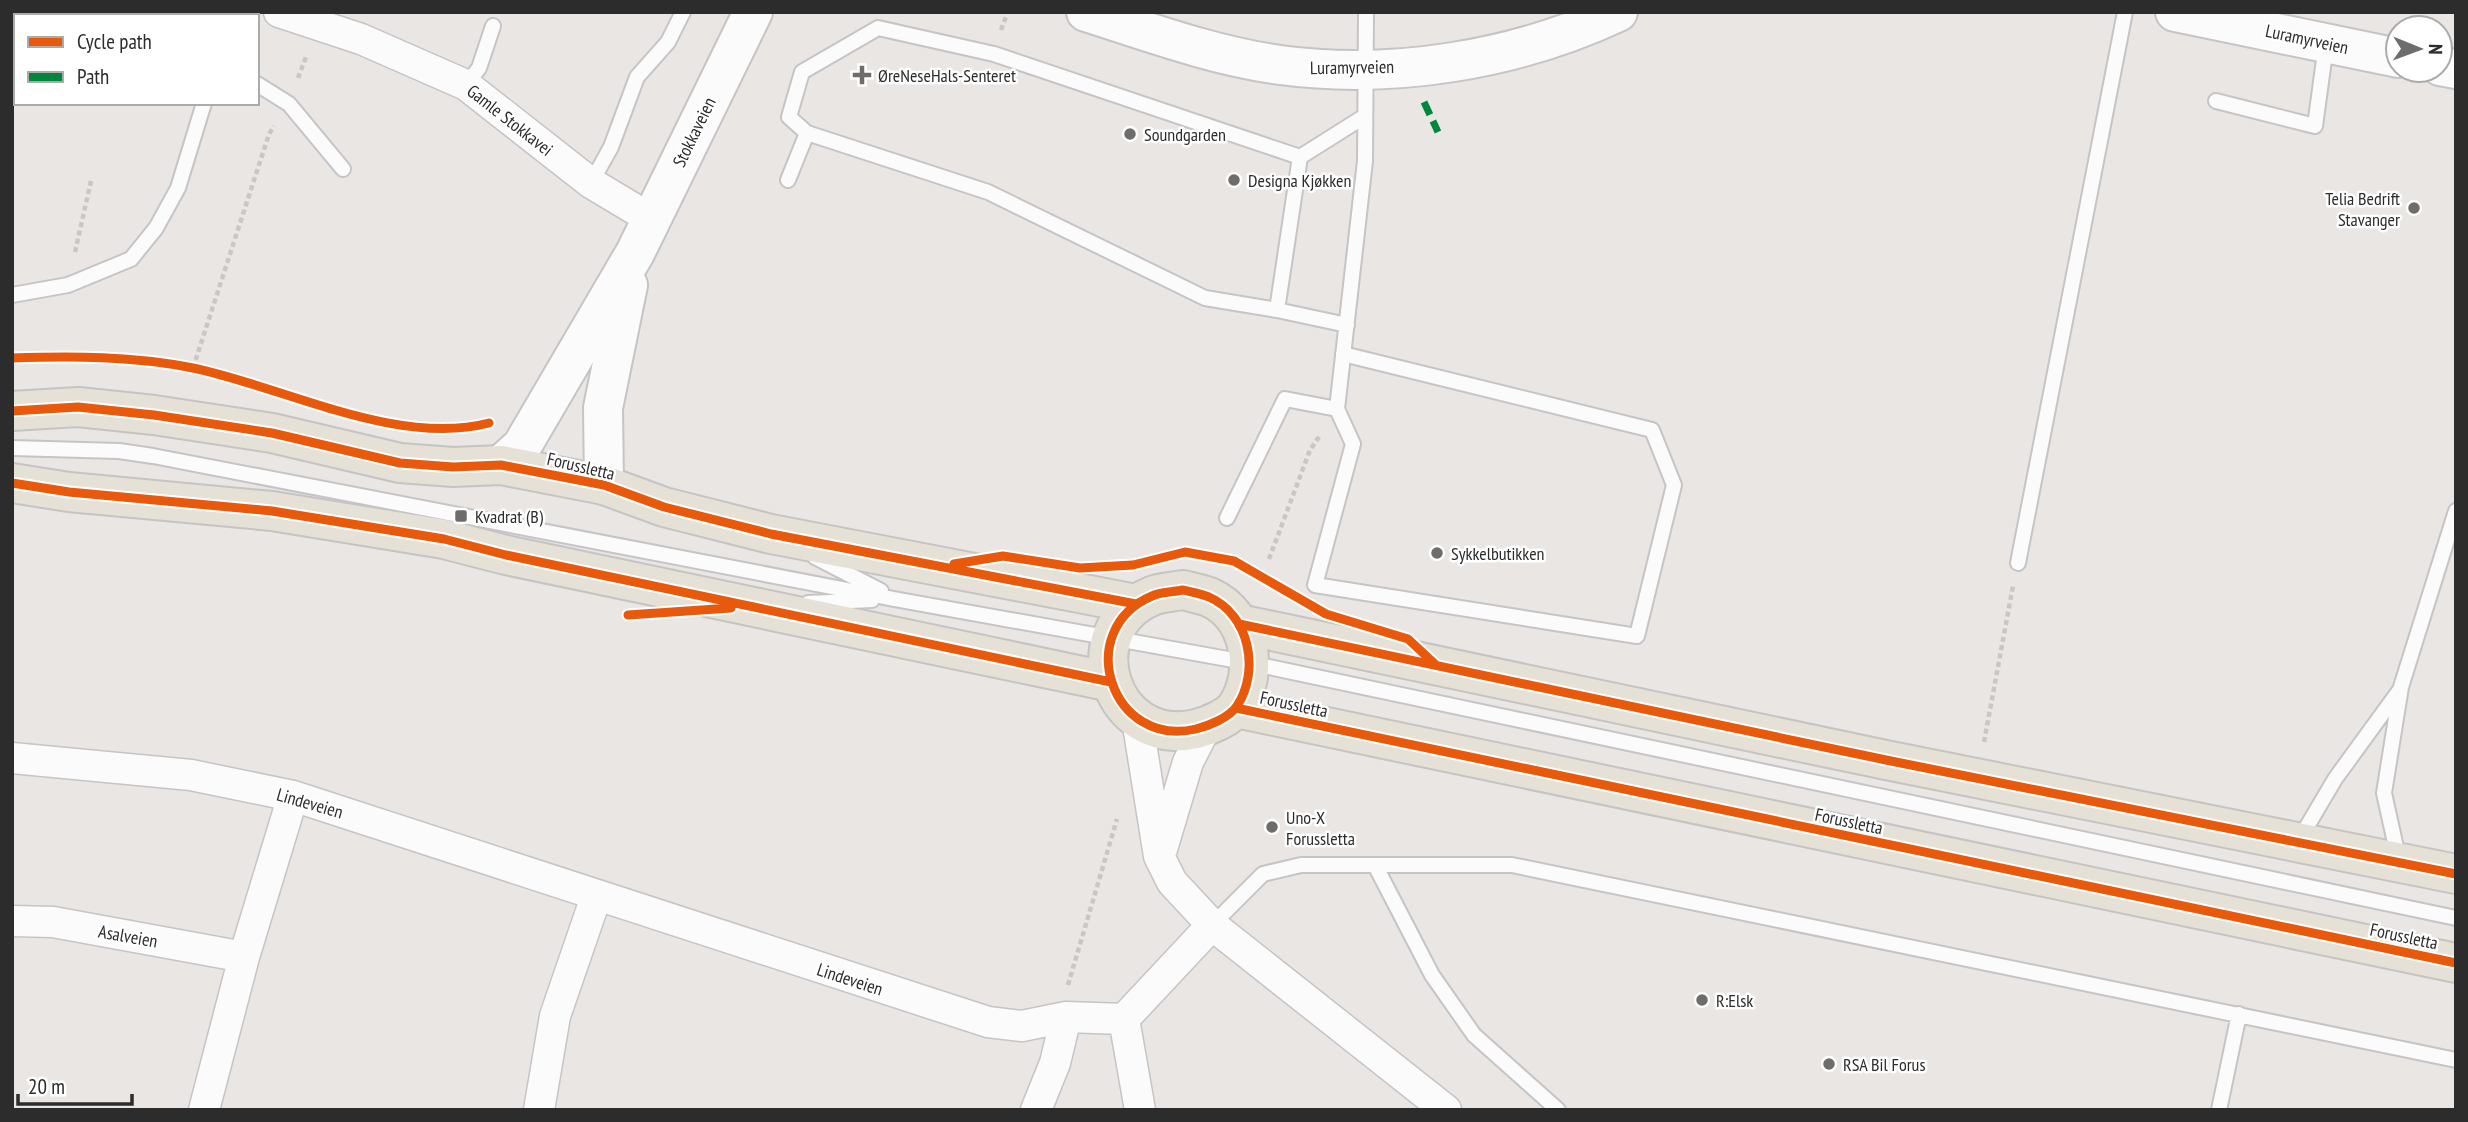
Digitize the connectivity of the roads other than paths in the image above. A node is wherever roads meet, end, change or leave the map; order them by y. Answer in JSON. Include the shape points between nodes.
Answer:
{"nodes":[{"id":1,"x":279,"y":12,"type":"edge"},
{"id":2,"x":683,"y":12,"type":"edge"},
{"id":3,"x":753,"y":12,"type":"edge"},
{"id":4,"x":1086,"y":12,"type":"edge"},
{"id":5,"x":1366,"y":12,"type":"edge"},
{"id":6,"x":1618,"y":12,"type":"edge"},
{"id":7,"x":2125,"y":12,"type":"edge"},
{"id":8,"x":2175,"y":12,"type":"edge"},
{"id":9,"x":2241,"y":19,"type":"edge"},
{"id":10,"x":493,"y":26,"type":"dead end"},
{"id":11,"x":2327,"y":43,"type":"junction"},
{"id":12,"x":2384,"y":55,"type":"edge"},
{"id":13,"x":1366,"y":69,"type":"junction"},
{"id":14,"x":259,"y":85,"type":"edge"},
{"id":15,"x":466,"y":85,"type":"junction"},
{"id":16,"x":2216,"y":101,"type":"dead end"},
{"id":17,"x":203,"y":105,"type":"edge"},
{"id":18,"x":1365,"y":116,"type":"junction"},
{"id":19,"x":807,"y":133,"type":"junction"},
{"id":20,"x":1300,"y":157,"type":"junction"},
{"id":21,"x":343,"y":169,"type":"dead end"},
{"id":22,"x":788,"y":180,"type":"dead end"},
{"id":23,"x":591,"y":183,"type":"junction"},
{"id":24,"x":643,"y":236,"type":"junction"},
{"id":25,"x":12,"y":295,"type":"edge"},
{"id":26,"x":1277,"y":310,"type":"junction"},
{"id":27,"x":1347,"y":325,"type":"junction"},
{"id":28,"x":1343,"y":354,"type":"junction"},
{"id":29,"x":1337,"y":409,"type":"junction"},
{"id":30,"x":12,"y":411,"type":"edge"},
{"id":31,"x":12,"y":449,"type":"edge"},
{"id":32,"x":501,"y":465,"type":"junction"},
{"id":33,"x":12,"y":483,"type":"edge"},
{"id":34,"x":604,"y":485,"type":"junction"},
{"id":35,"x":2456,"y":511,"type":"edge"},
{"id":36,"x":1227,"y":518,"type":"dead end"},
{"id":37,"x":771,"y":534,"type":"junction"},
{"id":38,"x":2018,"y":563,"type":"road end"},
{"id":39,"x":894,"y":598,"type":"junction"},
{"id":40,"x":1136,"y":604,"type":"junction"},
{"id":41,"x":752,"y":606,"type":"junction"},
{"id":42,"x":1239,"y":624,"type":"junction"},
{"id":43,"x":1111,"y":639,"type":"junction"},
{"id":44,"x":1250,"y":663,"type":"junction"},
{"id":45,"x":1111,"y":682,"type":"junction"},
{"id":46,"x":2401,"y":687,"type":"junction"},
{"id":47,"x":1221,"y":717,"type":"junction"},
{"id":48,"x":1137,"y":719,"type":"junction"},
{"id":49,"x":12,"y":758,"type":"edge"},
{"id":50,"x":293,"y":796,"type":"junction"},
{"id":51,"x":2299,"y":841,"type":"junction"},
{"id":52,"x":1159,"y":856,"type":"junction"},
{"id":53,"x":2399,"y":862,"type":"junction"},
{"id":54,"x":1375,"y":865,"type":"junction"},
{"id":55,"x":2456,"y":874,"type":"edge"},
{"id":56,"x":596,"y":897,"type":"junction"},
{"id":57,"x":2456,"y":918,"type":"edge"},
{"id":58,"x":12,"y":921,"type":"edge"},
{"id":59,"x":1212,"y":925,"type":"junction"},
{"id":60,"x":243,"y":957,"type":"junction"},
{"id":61,"x":2456,"y":963,"type":"edge"},
{"id":62,"x":2239,"y":1014,"type":"junction"},
{"id":63,"x":1066,"y":1017,"type":"junction"},
{"id":64,"x":1124,"y":1019,"type":"junction"},
{"id":65,"x":2456,"y":1060,"type":"edge"},
{"id":66,"x":204,"y":1110,"type":"edge"},
{"id":67,"x":539,"y":1110,"type":"edge"},
{"id":68,"x":1036,"y":1110,"type":"edge"},
{"id":69,"x":1140,"y":1110,"type":"edge"},
{"id":70,"x":1447,"y":1110,"type":"edge"},
{"id":71,"x":1558,"y":1110,"type":"edge"},
{"id":72,"x":2219,"y":1110,"type":"edge"}],
"edges":[{"from":1,"to":15,"type":"street","name":"Gamle Stokkavei","via":[[361,39]]},
{"from":2,"to":23,"type":"lane","via":[[668,42],[637,77],[611,147]]},
{"from":3,"to":24,"type":"street","name":"Stokkaveien"},
{"from":4,"to":13,"type":"street","name":"Luramyrveien","via":[[1202,48],[1278,65]]},
{"from":5,"to":13,"type":"lane"},
{"from":6,"to":13,"type":"street","name":"Luramyrveien","via":[[1536,42],[1462,60]]},
{"from":7,"to":38,"type":"lane"},
{"from":8,"to":9,"type":"street","name":"Luramyrveien"},
{"from":9,"to":11,"type":"street","name":"Luramyrveien"},
{"from":10,"to":15,"type":"lane","via":[[479,68]]},
{"from":11,"to":12,"type":"street","name":"Luramyrveien"},
{"from":11,"to":16,"type":"lane","via":[[2315,126]]},
{"from":13,"to":18,"type":"lane"},
{"from":14,"to":21,"type":"lane","via":[[289,104]]},
{"from":15,"to":23,"type":"street","name":"Gamle Stokkavei"},
{"from":17,"to":25,"type":"lane","via":[[178,188],[156,228],[131,259],[68,285]]},
{"from":18,"to":20,"type":"lane"},
{"from":18,"to":27,"type":"lane","via":[[1365,161]]},
{"from":19,"to":20,"type":"lane","via":[[789,117],[802,72],[878,28],[994,54]]},
{"from":19,"to":22,"type":"lane"},
{"from":19,"to":26,"type":"lane","via":[[988,192],[1205,298]]},
{"from":20,"to":26,"type":"lane"},
{"from":23,"to":24,"type":"street","name":"Gamle Stokkavei"},
{"from":24,"to":32,"type":"street","name":"Stokkaveien","via":[[522,446]]},
{"from":24,"to":34,"type":"street","name":"Stokkaveien","via":[[603,408]]},
{"from":26,"to":27,"type":"lane"},
{"from":27,"to":28,"type":"lane"},
{"from":28,"to":29,"type":"lane"},
{"from":28,"to":29,"type":"lane","via":[[1652,430],[1674,485],[1637,636],[1315,585],[1353,444]]},
{"from":29,"to":36,"type":"lane","via":[[1285,399]]},
{"from":30,"to":32,"type":"main road","name":"Forussletta","via":[[78,407],[142,414],[272,433],[400,463]]},
{"from":31,"to":39,"type":"lane","via":[[153,456]]},
{"from":32,"to":34,"type":"main road","name":"Forussletta"},
{"from":33,"to":41,"type":"main road","via":[[272,511],[444,539]]},
{"from":34,"to":37,"type":"main road","name":"Forussletta","via":[[664,507]]},
{"from":35,"to":46,"type":"lane"},
{"from":37,"to":39,"type":"lane"},
{"from":37,"to":40,"type":"main road","name":"Forussletta"},
{"from":39,"to":41,"type":"lane"},
{"from":39,"to":43,"type":"lane"},
{"from":40,"to":42,"type":"main road","via":[[1154,594],[1183,590],[1210,597]]},
{"from":40,"to":43,"type":"main road"},
{"from":41,"to":45,"type":"main road"},
{"from":42,"to":44,"type":"main road","name":"Forussletta"},
{"from":42,"to":51,"type":"main road"},
{"from":43,"to":44,"type":"lane"},
{"from":43,"to":45,"type":"main road","via":[[1107,660]]},
{"from":44,"to":47,"type":"main road","name":"Forussletta","via":[[1247,683]]},
{"from":44,"to":57,"type":"lane"},
{"from":45,"to":48,"type":"main road","via":[[1120,701]]},
{"from":46,"to":51,"type":"lane","via":[[2335,779]]},
{"from":46,"to":53,"type":"lane","via":[[2384,793]]},
{"from":47,"to":48,"type":"main road","name":"Forussletta","via":[[1183,732],[1158,730]]},
{"from":47,"to":52,"type":"street","via":[[1188,762]]},
{"from":47,"to":61,"type":"main road","name":"Forussletta"},
{"from":48,"to":52,"type":"street"},
{"from":49,"to":50,"type":"street","name":"Lindeveien","via":[[191,775]]},
{"from":50,"to":56,"type":"street","name":"Lindeveien"},
{"from":50,"to":60,"type":"street"},
{"from":51,"to":53,"type":"main road"},
{"from":52,"to":59,"type":"street","via":[[1172,882]]},
{"from":53,"to":55,"type":"main road"},
{"from":54,"to":59,"type":"lane","via":[[1301,865],[1263,874]]},
{"from":54,"to":62,"type":"lane","via":[[1512,865]]},
{"from":54,"to":71,"type":"lane","via":[[1432,975],[1474,1035]]},
{"from":56,"to":63,"type":"street","name":"Lindeveien","via":[[988,1022],[1022,1026]]},
{"from":56,"to":67,"type":"street","via":[[555,1016]]},
{"from":58,"to":60,"type":"street","name":"Asalveien","via":[[53,922]]},
{"from":59,"to":64,"type":"street"},
{"from":59,"to":70,"type":"street"},
{"from":60,"to":66,"type":"street"},
{"from":62,"to":65,"type":"lane"},
{"from":62,"to":72,"type":"lane"},
{"from":63,"to":64,"type":"street","name":"Lindeveien"},
{"from":63,"to":68,"type":"street","via":[[1055,1063]]},
{"from":64,"to":69,"type":"street"}]}
